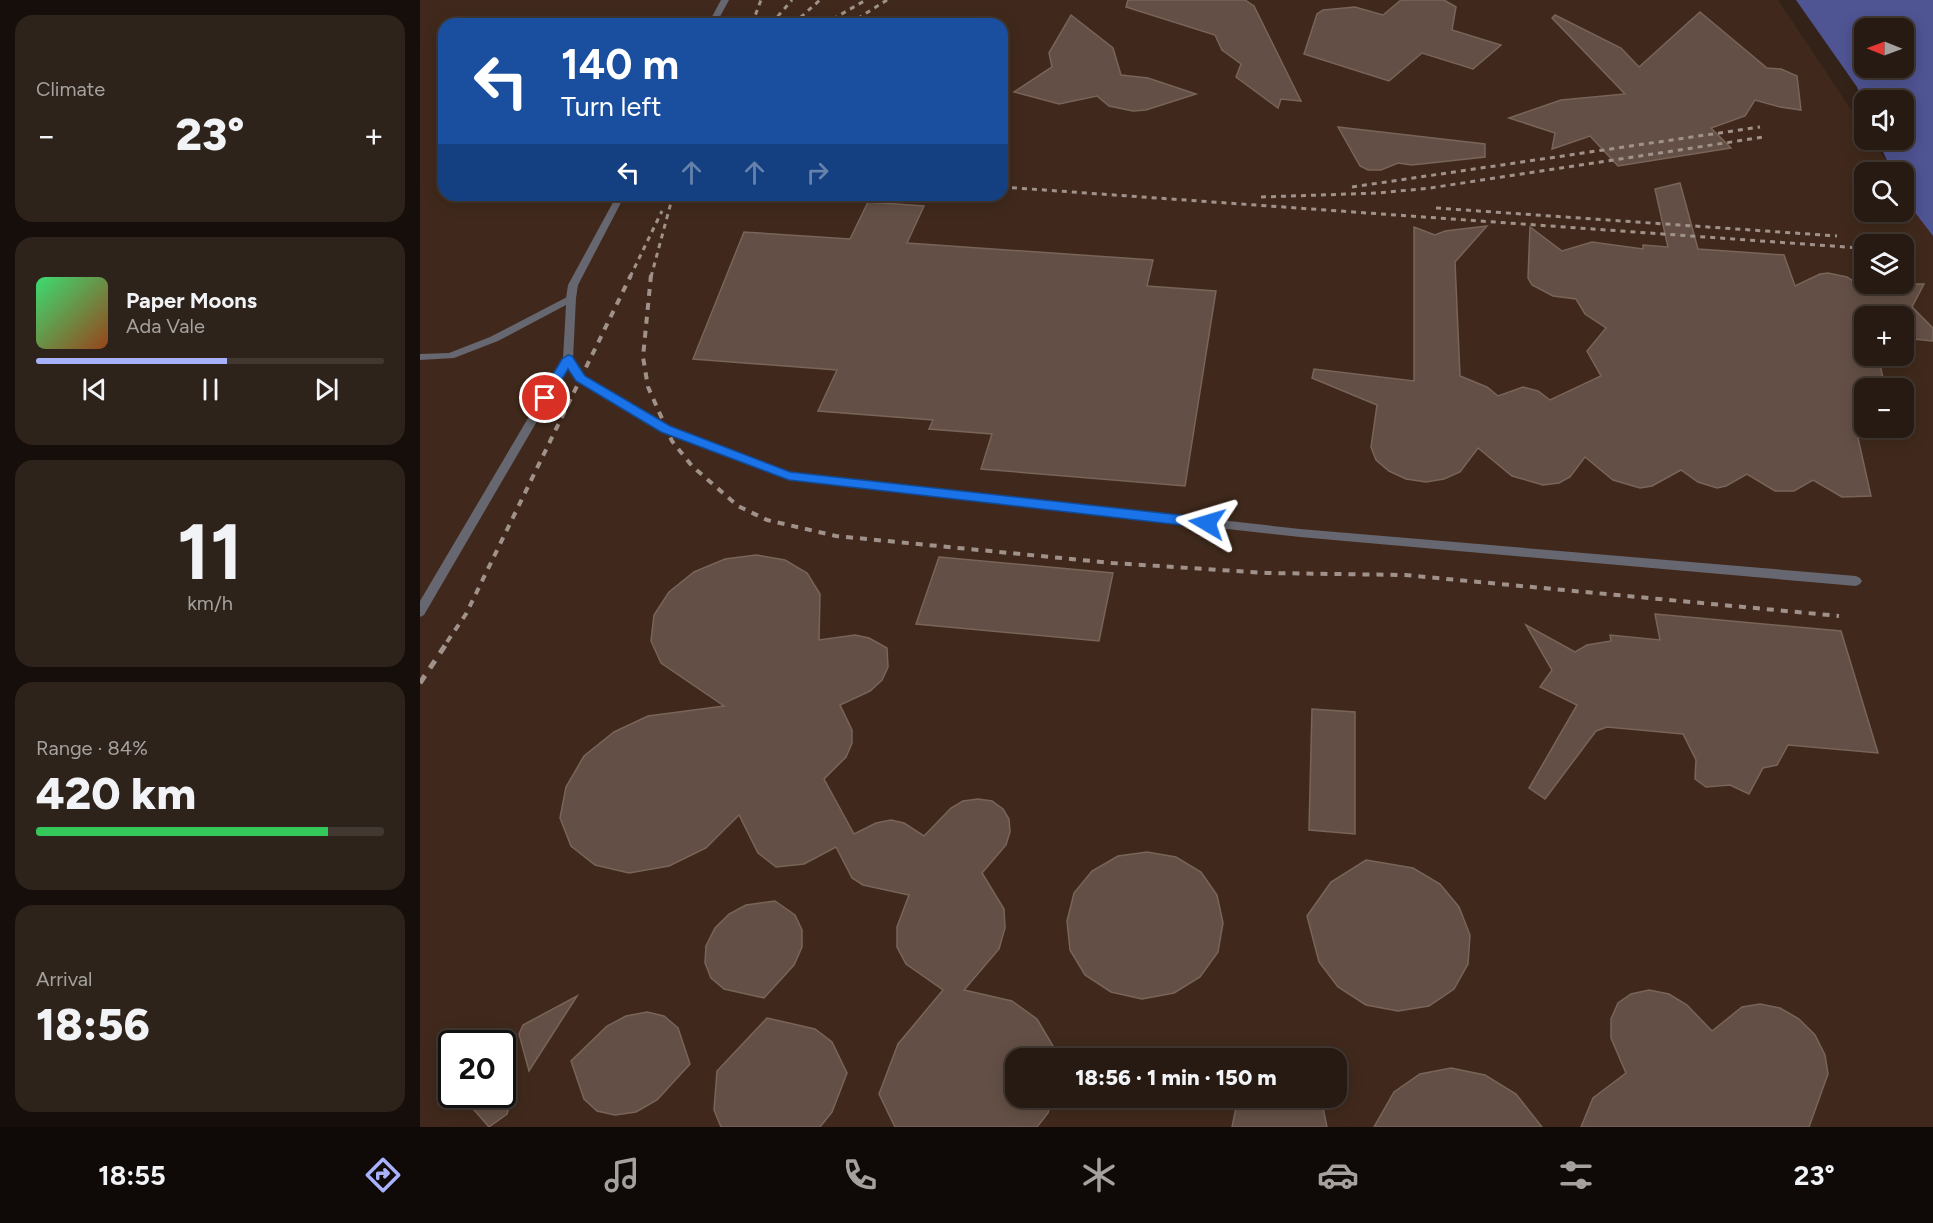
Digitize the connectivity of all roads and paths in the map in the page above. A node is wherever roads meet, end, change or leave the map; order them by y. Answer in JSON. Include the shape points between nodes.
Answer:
{"nodes":[{"id":1,"x":725,"y":0,"type":"edge"},
{"id":2,"x":715,"y":18,"type":"edge"},
{"id":3,"x":618,"y":201,"type":"edge"},
{"id":4,"x":571,"y":298,"type":"junction"},
{"id":5,"x":420,"y":357,"type":"edge"},
{"id":6,"x":568,"y":359,"type":"junction"},
{"id":7,"x":1857,"y":581,"type":"dead end"},
{"id":8,"x":420,"y":612,"type":"edge"}],
"edges":[{"from":1,"to":2,"type":"street"},
{"from":3,"to":4,"type":"street","via":[[573,285]]},
{"from":4,"to":5,"type":"street","via":[[494,339],[450,356]]},
{"from":4,"to":6,"type":"street"},
{"from":6,"to":7,"type":"street","via":[[580,379],[666,429],[789,476],[1300,534]]},
{"from":6,"to":8,"type":"street"}]}
